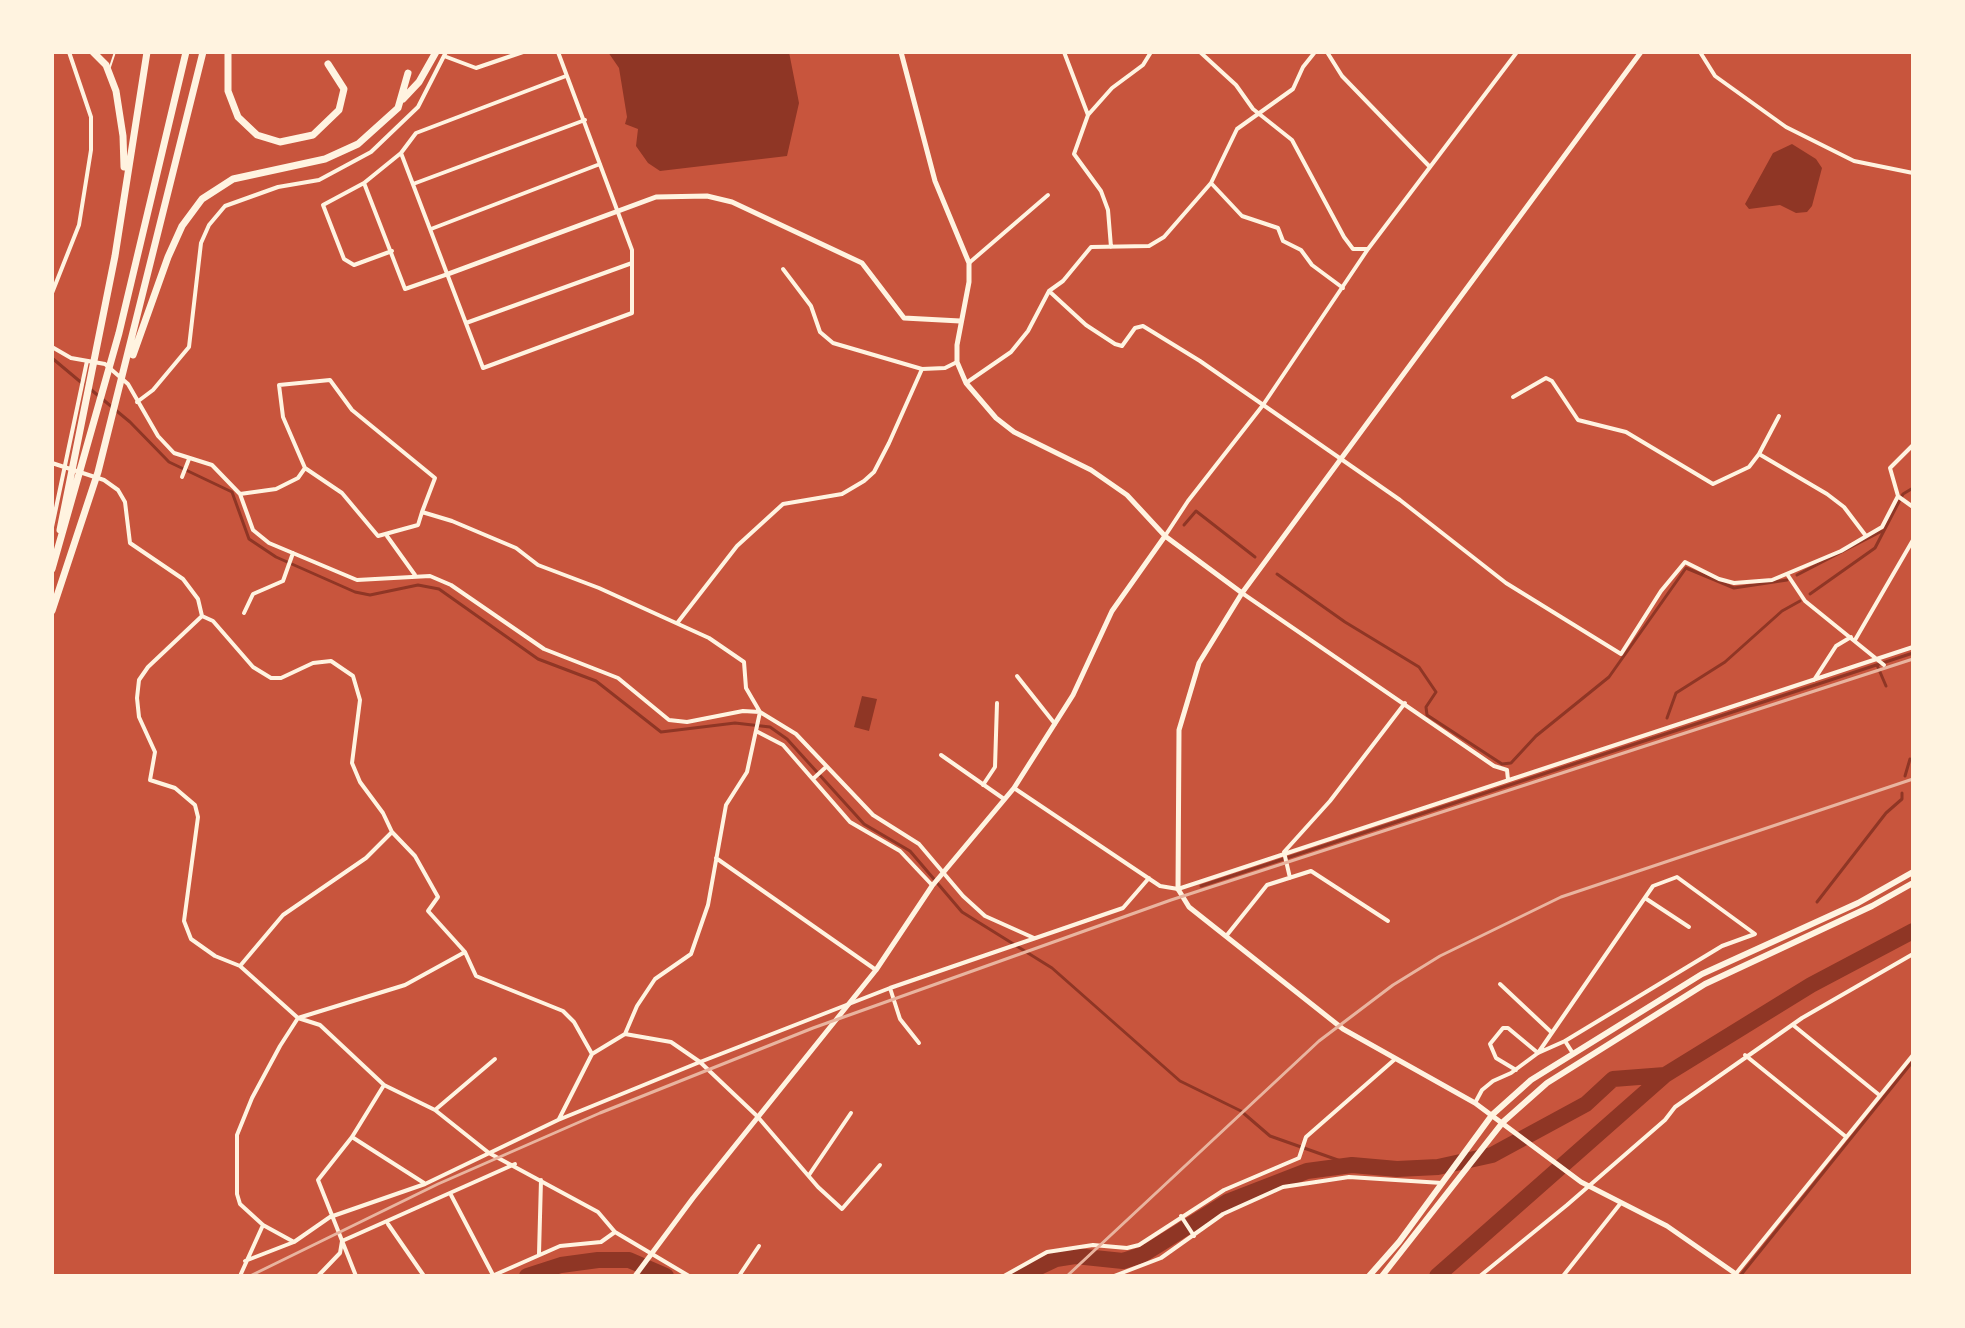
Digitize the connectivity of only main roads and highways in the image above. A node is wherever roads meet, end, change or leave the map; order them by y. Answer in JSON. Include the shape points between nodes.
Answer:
{"nodes":[{"id":1,"x":93,"y":52,"type":"edge"},
{"id":2,"x":147,"y":52,"type":"edge"},
{"id":3,"x":186,"y":52,"type":"edge"},
{"id":4,"x":203,"y":52,"type":"edge"},
{"id":5,"x":228,"y":52,"type":"edge"},
{"id":6,"x":436,"y":52,"type":"edge"},
{"id":7,"x":901,"y":52,"type":"edge"},
{"id":8,"x":1641,"y":52,"type":"edge"},
{"id":9,"x":328,"y":64,"type":"dead end"},
{"id":10,"x":408,"y":73,"type":"dead end"},
{"id":11,"x":402,"y":100,"type":"junction"},
{"id":12,"x":124,"y":185,"type":"junction"},
{"id":13,"x":448,"y":274,"type":"road end"},
{"id":14,"x":960,"y":321,"type":"junction"},
{"id":15,"x":137,"y":337,"type":"junction"},
{"id":16,"x":74,"y":484,"type":"junction"},
{"id":17,"x":1165,"y":536,"type":"junction"},
{"id":18,"x":52,"y":566,"type":"edge"},
{"id":19,"x":1242,"y":593,"type":"junction"},
{"id":20,"x":52,"y":611,"type":"edge"},
{"id":21,"x":1913,"y":872,"type":"edge"},
{"id":22,"x":1913,"y":883,"type":"edge"},
{"id":23,"x":1492,"y":1115,"type":"junction"},
{"id":24,"x":1503,"y":1122,"type":"junction"},
{"id":25,"x":637,"y":1274,"type":"edge"},
{"id":26,"x":1737,"y":1275,"type":"edge"},
{"id":27,"x":1369,"y":1276,"type":"edge"},
{"id":28,"x":1382,"y":1276,"type":"edge"}],
"edges":[{"from":1,"to":12,"type":"highway","via":[[110,72],[121,117]]},
{"from":2,"to":12,"type":"highway"},
{"from":3,"to":16,"type":"highway","via":[[119,333]]},
{"from":4,"to":15,"type":"highway"},
{"from":5,"to":9,"type":"highway","via":[[228,91],[238,117],[257,135],[280,142],[313,135],[339,110],[344,89]]},
{"from":6,"to":11,"type":"highway"},
{"from":7,"to":14,"type":"main road","via":[[935,181],[969,263]]},
{"from":8,"to":19,"type":"main road"},
{"from":10,"to":11,"type":"highway"},
{"from":11,"to":15,"type":"highway","via":[[381,126],[344,151],[233,179],[202,199],[182,226]]},
{"from":12,"to":16,"type":"highway"},
{"from":13,"to":14,"type":"main road","via":[[656,197],[707,196],[732,202],[862,263],[904,318]]},
{"from":14,"to":17,"type":"main road","via":[[957,362],[966,383],[996,418],[1127,495]]},
{"from":15,"to":20,"type":"highway"},
{"from":16,"to":18,"type":"highway"},
{"from":17,"to":19,"type":"main road"},
{"from":17,"to":25,"type":"main road","via":[[1112,611],[1056,725],[1014,788],[934,884],[876,970]]},
{"from":19,"to":23,"type":"main road","via":[[1199,663],[1179,730],[1178,889],[1189,907],[1343,1029]]},
{"from":21,"to":23,"type":"highway","via":[[1702,974],[1572,1052]]},
{"from":22,"to":24,"type":"highway","via":[[1673,1001],[1547,1083]]},
{"from":23,"to":24,"type":"main road"},
{"from":23,"to":27,"type":"highway"},
{"from":24,"to":26,"type":"main road","via":[[1584,1184],[1667,1226]]},
{"from":24,"to":28,"type":"highway"}]}
